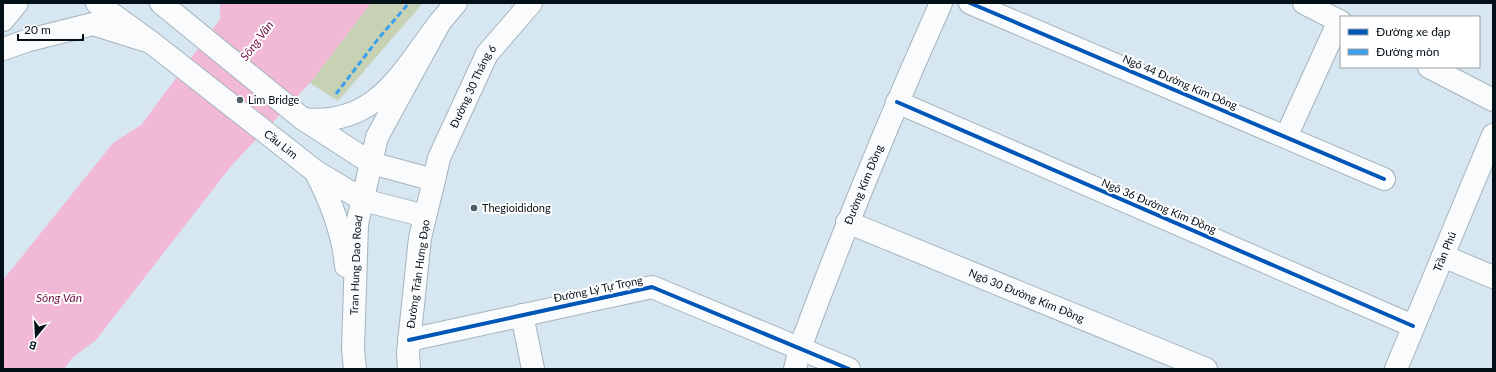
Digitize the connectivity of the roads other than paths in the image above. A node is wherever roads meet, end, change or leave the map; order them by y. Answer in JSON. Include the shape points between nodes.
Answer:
{"nodes":[{"id":1,"x":17,"y":3,"type":"edge"},
{"id":2,"x":97,"y":3,"type":"edge"},
{"id":3,"x":456,"y":3,"type":"edge"},
{"id":4,"x":531,"y":3,"type":"edge"},
{"id":5,"x":941,"y":3,"type":"edge"},
{"id":6,"x":970,"y":3,"type":"edge"},
{"id":7,"x":1304,"y":3,"type":"edge"},
{"id":8,"x":168,"y":7,"type":"edge"},
{"id":9,"x":3,"y":20,"type":"edge"},
{"id":10,"x":1340,"y":21,"type":"edge"},
{"id":11,"x":440,"y":22,"type":"junction"},
{"id":12,"x":152,"y":43,"type":"junction"},
{"id":13,"x":3,"y":49,"type":"edge"},
{"id":14,"x":1431,"y":68,"type":"edge"},
{"id":15,"x":1493,"y":100,"type":"edge"},
{"id":16,"x":897,"y":102,"type":"junction"},
{"id":17,"x":303,"y":120,"type":"junction"},
{"id":18,"x":1493,"y":135,"type":"edge"},
{"id":19,"x":1286,"y":137,"type":"junction"},
{"id":20,"x":371,"y":163,"type":"junction"},
{"id":21,"x":315,"y":171,"type":"junction"},
{"id":22,"x":1384,"y":178,"type":"dead end"},
{"id":23,"x":434,"y":180,"type":"junction"},
{"id":24,"x":362,"y":200,"type":"junction"},
{"id":25,"x":425,"y":216,"type":"junction"},
{"id":26,"x":847,"y":222,"type":"junction"},
{"id":27,"x":1443,"y":256,"type":"junction"},
{"id":28,"x":1493,"y":277,"type":"edge"},
{"id":29,"x":522,"y":315,"type":"junction"},
{"id":30,"x":1413,"y":326,"type":"junction"},
{"id":31,"x":409,"y":340,"type":"junction"},
{"id":32,"x":354,"y":359,"type":"edge"},
{"id":33,"x":797,"y":359,"type":"edge"},
{"id":34,"x":409,"y":369,"type":"edge"},
{"id":35,"x":533,"y":369,"type":"edge"},
{"id":36,"x":849,"y":369,"type":"edge"},
{"id":37,"x":1206,"y":369,"type":"edge"},
{"id":38,"x":1396,"y":369,"type":"edge"}],
"edges":[{"from":1,"to":9,"type":"main road"},
{"from":2,"to":12,"type":"main road","name":"Cầu Lim"},
{"from":3,"to":11,"type":"main road"},
{"from":4,"to":23,"type":"main road","name":"Đường 30 Tháng 6","via":[[487,54],[439,158]]},
{"from":5,"to":16,"type":"main road","name":"Đường Kim Đồng"},
{"from":6,"to":19,"type":"main road","name":"Ngõ 44 Đường Kim Dông"},
{"from":7,"to":10,"type":"main road"},
{"from":8,"to":17,"type":"main road"},
{"from":10,"to":19,"type":"main road"},
{"from":11,"to":17,"type":"main road","via":[[387,91],[362,111],[319,121]]},
{"from":11,"to":20,"type":"main road","via":[[377,137]]},
{"from":12,"to":13,"type":"main road","via":[[93,24]]},
{"from":12,"to":21,"type":"main road","name":"Cầu Lim"},
{"from":14,"to":15,"type":"main road"},
{"from":16,"to":26,"type":"main road","name":"Đường Kim Đồng"},
{"from":16,"to":30,"type":"main road","name":"Ngõ 36 Đường Kim Đồng"},
{"from":17,"to":20,"type":"main road"},
{"from":18,"to":27,"type":"main road","name":"Trần Phú"},
{"from":19,"to":22,"type":"main road","name":"Ngõ 44 Đường Kim Dông"},
{"from":20,"to":23,"type":"main road"},
{"from":20,"to":24,"type":"main road","name":"Tran Hung Dao Road"},
{"from":21,"to":24,"type":"main road","name":"Cầu Lim"},
{"from":21,"to":32,"type":"main road","via":[[330,199],[345,249]]},
{"from":23,"to":25,"type":"main road","name":"Đường Trân Hưng Đạo"},
{"from":24,"to":25,"type":"main road","name":"Cầu Lim"},
{"from":24,"to":32,"type":"main road","name":"Tran Hung Dao Road","via":[[357,224]]},
{"from":25,"to":31,"type":"main road","name":"Đường Trân Hưng Đạo","via":[[420,238]]},
{"from":26,"to":33,"type":"main road","name":"Đường Kim Đồng"},
{"from":26,"to":37,"type":"main road","name":"Ngõ 30 Đường Kim Đồng"},
{"from":27,"to":28,"type":"main road"},
{"from":27,"to":30,"type":"main road","name":"Trần Phú"},
{"from":29,"to":31,"type":"main road","name":"Đường Lý Tự Trọng"},
{"from":29,"to":33,"type":"main road","name":"Đường Lý Tự Trọng","via":[[652,287]]},
{"from":29,"to":35,"type":"main road"},
{"from":30,"to":38,"type":"main road","name":"Trần Phú"},
{"from":31,"to":34,"type":"main road","name":"Đường Trân Hưng Đạo"},
{"from":33,"to":36,"type":"main road","name":"Đường Lý Tự Trọng"}]}
